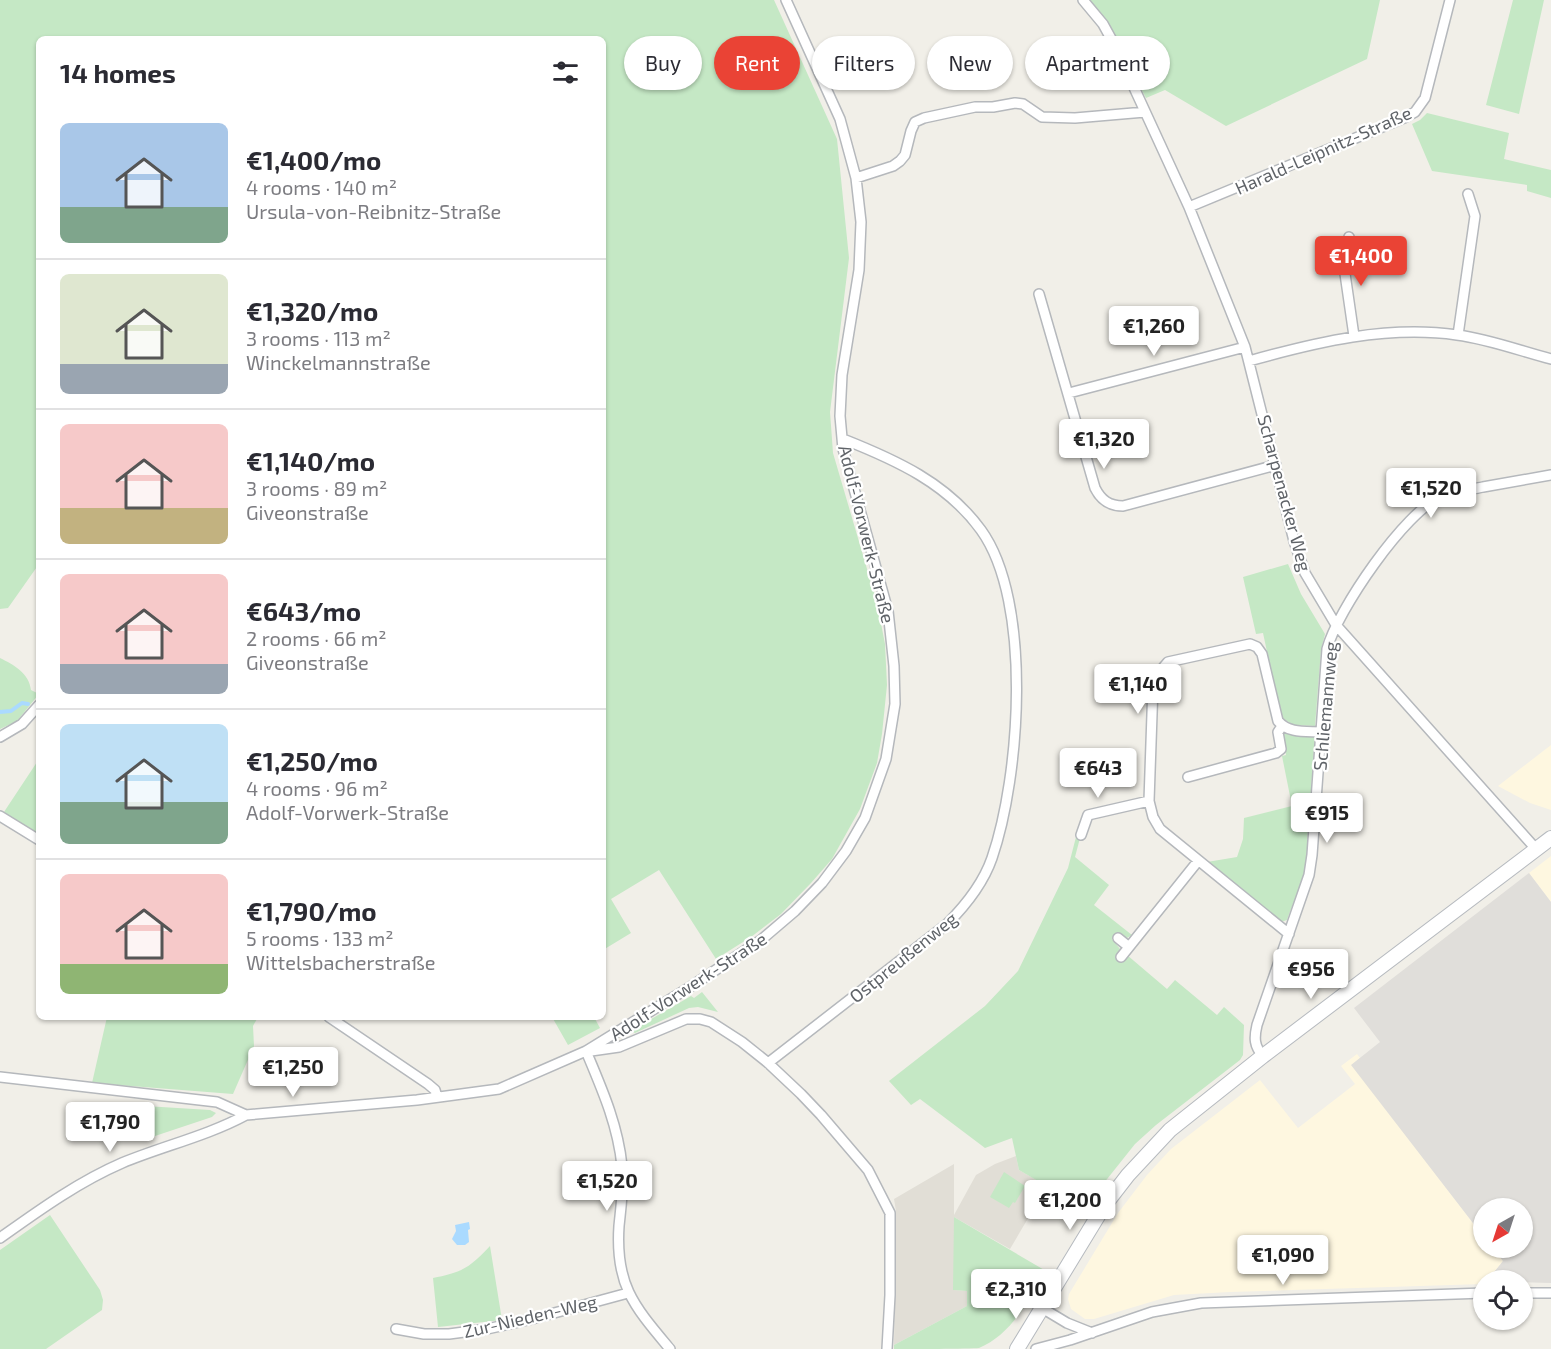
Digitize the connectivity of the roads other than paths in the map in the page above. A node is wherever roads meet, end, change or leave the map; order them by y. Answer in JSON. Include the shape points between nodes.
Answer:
{"nodes":[{"id":1,"x":786,"y":0,"type":"edge"},
{"id":2,"x":1083,"y":0,"type":"edge"},
{"id":3,"x":1450,"y":0,"type":"edge"},
{"id":4,"x":1145,"y":112,"type":"junction"},
{"id":5,"x":856,"y":178,"type":"junction"},
{"id":6,"x":1468,"y":194,"type":"dead end"},
{"id":7,"x":1189,"y":207,"type":"junction"},
{"id":8,"x":1349,"y":237,"type":"dead end"},
{"id":9,"x":1039,"y":294,"type":"dead end"},
{"id":10,"x":1458,"y":335,"type":"junction"},
{"id":11,"x":1354,"y":336,"type":"junction"},
{"id":12,"x":1245,"y":347,"type":"junction"},
{"id":13,"x":1551,"y":359,"type":"edge"},
{"id":14,"x":1249,"y":361,"type":"junction"},
{"id":15,"x":1069,"y":393,"type":"junction"},
{"id":16,"x":843,"y":439,"type":"junction"},
{"id":17,"x":1276,"y":465,"type":"junction"},
{"id":18,"x":1551,"y":475,"type":"edge"},
{"id":19,"x":1336,"y":626,"type":"junction"},
{"id":20,"x":36,"y":708,"type":"edge"},
{"id":21,"x":1282,"y":726,"type":"junction"},
{"id":22,"x":1322,"y":732,"type":"junction"},
{"id":23,"x":0,"y":737,"type":"edge"},
{"id":24,"x":1188,"y":777,"type":"dead end"},
{"id":25,"x":1149,"y":801,"type":"junction"},
{"id":26,"x":0,"y":816,"type":"edge"},
{"id":27,"x":1081,"y":836,"type":"dead end"},
{"id":28,"x":36,"y":838,"type":"edge"},
{"id":29,"x":1551,"y":838,"type":"edge"},
{"id":30,"x":1536,"y":849,"type":"junction"},
{"id":31,"x":1198,"y":861,"type":"junction"},
{"id":32,"x":1289,"y":934,"type":"junction"},
{"id":33,"x":1118,"y":938,"type":"dead end"},
{"id":34,"x":1129,"y":947,"type":"junction"},
{"id":35,"x":1121,"y":957,"type":"dead end"},
{"id":36,"x":333,"y":1020,"type":"edge"},
{"id":37,"x":586,"y":1052,"type":"junction"},
{"id":38,"x":1263,"y":1056,"type":"junction"},
{"id":39,"x":768,"y":1063,"type":"junction"},
{"id":40,"x":0,"y":1077,"type":"edge"},
{"id":41,"x":437,"y":1097,"type":"junction"},
{"id":42,"x":246,"y":1115,"type":"junction"},
{"id":43,"x":0,"y":1238,"type":"edge"},
{"id":44,"x":628,"y":1293,"type":"junction"},
{"id":45,"x":1473,"y":1293,"type":"edge"},
{"id":46,"x":1533,"y":1293,"type":"edge"},
{"id":47,"x":1551,"y":1293,"type":"edge"},
{"id":48,"x":1042,"y":1308,"type":"junction"},
{"id":49,"x":396,"y":1329,"type":"dead end"},
{"id":50,"x":1092,"y":1333,"type":"junction"},
{"id":51,"x":670,"y":1349,"type":"edge"},
{"id":52,"x":887,"y":1349,"type":"edge"},
{"id":53,"x":1017,"y":1349,"type":"edge"},
{"id":54,"x":1036,"y":1349,"type":"edge"}],
"edges":[{"from":1,"to":5,"type":"street","name":"Adolf-Vorwerk-Straße","via":[[840,119]]},
{"from":2,"to":4,"type":"street","name":"Scharpenacker Weg","via":[[1103,24]]},
{"from":3,"to":7,"type":"street","name":"Harald-Leipnitz-Straße","via":[[1425,98],[1414,112]]},
{"from":4,"to":5,"type":"street","via":[[1042,117],[1015,103],[924,118],[915,122],[900,161]]},
{"from":4,"to":7,"type":"street","name":"Scharpenacker Weg"},
{"from":5,"to":16,"type":"street","name":"Adolf-Vorwerk-Straße","via":[[861,222],[859,270],[842,375]]},
{"from":6,"to":10,"type":"street","via":[[1475,216]]},
{"from":7,"to":12,"type":"street","name":"Scharpenacker Weg"},
{"from":8,"to":11,"type":"street","via":[[1343,260]]},
{"from":9,"to":15,"type":"street"},
{"from":10,"to":11,"type":"street","via":[[1406,332]]},
{"from":10,"to":13,"type":"street"},
{"from":11,"to":14,"type":"street"},
{"from":12,"to":14,"type":"street","name":"Scharpenacker Weg"},
{"from":12,"to":15,"type":"street"},
{"from":14,"to":17,"type":"street","name":"Scharpenacker Weg"},
{"from":15,"to":17,"type":"street","via":[[1095,488],[1114,506]]},
{"from":16,"to":37,"type":"street","name":"Adolf-Vorwerk-Straße","via":[[888,611],[894,666],[892,730],[865,818],[822,883],[761,940]]},
{"from":16,"to":39,"type":"street","name":"Ostpreußenweg","via":[[896,461],[946,494],[982,531],[998,558],[1008,591],[1014,640],[1017,690],[1013,755],[992,858],[966,905],[947,924]]},
{"from":17,"to":19,"type":"street","name":"Scharpenacker Weg","via":[[1305,573]]},
{"from":18,"to":19,"type":"street","name":"Schliemannweg","via":[[1461,491],[1428,504],[1391,541]]},
{"from":19,"to":22,"type":"street","name":"Schliemannweg","via":[[1327,649]]},
{"from":19,"to":30,"type":"street","name":"Scharpenacker Weg"},
{"from":20,"to":23,"type":"street"},
{"from":21,"to":22,"type":"street","via":[[1293,731]]},
{"from":21,"to":24,"type":"street","via":[[1278,732],[1281,749],[1276,753]]},
{"from":21,"to":25,"type":"street","via":[[1257,647],[1250,644],[1168,662],[1156,676],[1151,693]]},
{"from":22,"to":32,"type":"street","name":"Schliemannweg","via":[[1309,875]]},
{"from":25,"to":27,"type":"street","via":[[1088,815]]},
{"from":25,"to":31,"type":"street","via":[[1160,829]]},
{"from":26,"to":28,"type":"street"},
{"from":29,"to":30,"type":"main road"},
{"from":30,"to":38,"type":"main road"},
{"from":31,"to":32,"type":"street"},
{"from":31,"to":34,"type":"street"},
{"from":32,"to":38,"type":"street","name":"Schliemannweg","via":[[1254,1037],[1256,1049]]},
{"from":33,"to":34,"type":"street"},
{"from":34,"to":35,"type":"street"},
{"from":36,"to":41,"type":"street","via":[[428,1084]]},
{"from":37,"to":39,"type":"street","via":[[619,1047],[686,1019],[700,1019],[742,1042]]},
{"from":37,"to":41,"type":"street","name":"Adolf-Vorwerk-Straße","via":[[499,1089]]},
{"from":37,"to":44,"type":"street","via":[[619,1143],[622,1195],[618,1252]]},
{"from":38,"to":48,"type":"main road","via":[[1170,1130],[1128,1175],[1104,1206]]},
{"from":39,"to":52,"type":"street","via":[[862,1162],[890,1213]]},
{"from":40,"to":42,"type":"street","name":"Adolf-Vorwerk-Straße","via":[[217,1102]]},
{"from":41,"to":42,"type":"street","name":"Adolf-Vorwerk-Straße"},
{"from":42,"to":43,"type":"street","via":[[222,1128],[119,1164],[50,1203]]},
{"from":44,"to":49,"type":"street","name":"Zur-Nieden-Weg","via":[[487,1329],[424,1334]]},
{"from":44,"to":51,"type":"street"},
{"from":45,"to":50,"type":"street","via":[[1201,1303],[1152,1312]]},
{"from":46,"to":47,"type":"street"},
{"from":48,"to":50,"type":"street"},
{"from":48,"to":53,"type":"main road"},
{"from":50,"to":54,"type":"street"},
{"from":53,"to":54,"type":"street"}]}
